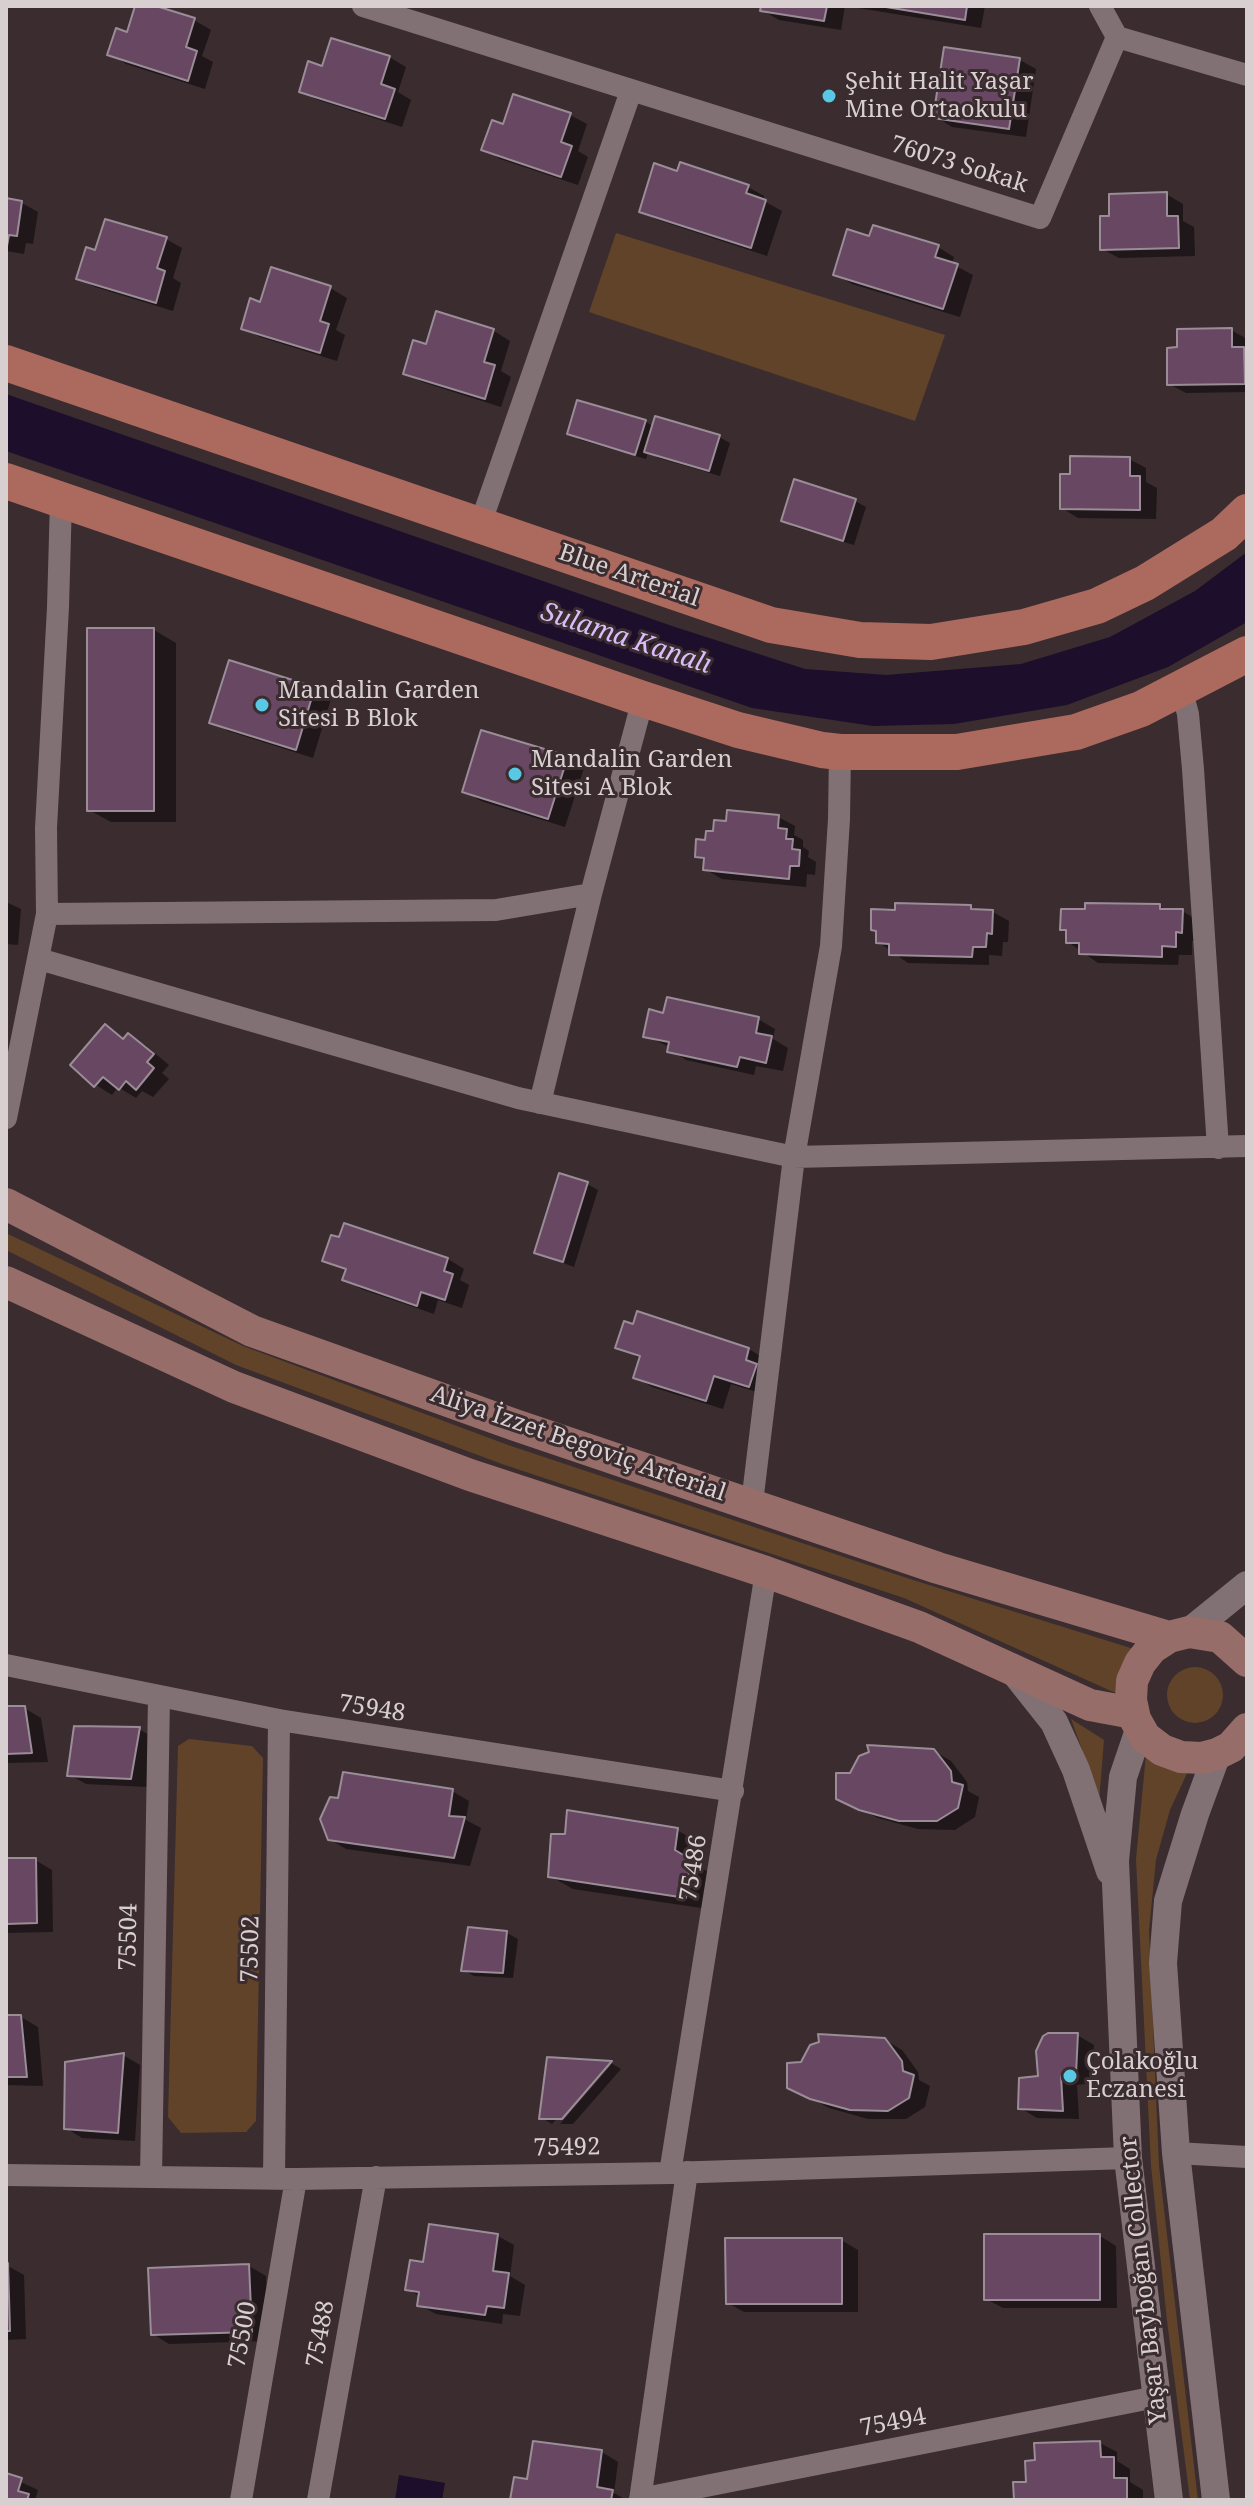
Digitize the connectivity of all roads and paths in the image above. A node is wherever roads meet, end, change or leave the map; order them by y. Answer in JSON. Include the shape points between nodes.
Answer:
{"nodes":[{"id":1,"x":363,"y":6,"type":"edge"},
{"id":2,"x":1100,"y":6,"type":"edge"},
{"id":3,"x":1117,"y":37,"type":"junction"},
{"id":4,"x":1247,"y":75,"type":"edge"},
{"id":5,"x":631,"y":91,"type":"junction"},
{"id":6,"x":6,"y":363,"type":"edge"},
{"id":7,"x":6,"y":481,"type":"edge"},
{"id":8,"x":61,"y":500,"type":"junction"},
{"id":9,"x":1247,"y":512,"type":"edge"},
{"id":10,"x":480,"y":525,"type":"junction"},
{"id":11,"x":1247,"y":654,"type":"edge"},
{"id":12,"x":1181,"y":688,"type":"junction"},
{"id":13,"x":643,"y":699,"type":"junction"},
{"id":14,"x":840,"y":752,"type":"junction"},
{"id":15,"x":591,"y":894,"type":"junction"},
{"id":16,"x":47,"y":914,"type":"junction"},
{"id":17,"x":39,"y":959,"type":"junction"},
{"id":18,"x":540,"y":1103,"type":"junction"},
{"id":19,"x":6,"y":1118,"type":"edge"},
{"id":20,"x":1247,"y":1146,"type":"edge"},
{"id":21,"x":1218,"y":1148,"type":"junction"},
{"id":22,"x":794,"y":1157,"type":"junction"},
{"id":23,"x":6,"y":1204,"type":"edge"},
{"id":24,"x":6,"y":1282,"type":"edge"},
{"id":25,"x":752,"y":1503,"type":"junction"},
{"id":26,"x":766,"y":1572,"type":"junction"},
{"id":27,"x":1247,"y":1585,"type":"edge"},
{"id":28,"x":1179,"y":1635,"type":"junction"},
{"id":29,"x":1247,"y":1661,"type":"edge"},
{"id":30,"x":6,"y":1665,"type":"edge"},
{"id":31,"x":1012,"y":1669,"type":"junction"},
{"id":32,"x":159,"y":1697,"type":"junction"},
{"id":33,"x":279,"y":1720,"type":"junction"},
{"id":34,"x":1136,"y":1720,"type":"junction"},
{"id":35,"x":1236,"y":1746,"type":"edge"},
{"id":36,"x":733,"y":1791,"type":"junction"},
{"id":37,"x":1116,"y":1891,"type":"junction"},
{"id":38,"x":1176,"y":2153,"type":"junction"},
{"id":39,"x":1247,"y":2157,"type":"edge"},
{"id":40,"x":1128,"y":2158,"type":"junction"},
{"id":41,"x":678,"y":2172,"type":"junction"},
{"id":42,"x":6,"y":2175,"type":"edge"},
{"id":43,"x":151,"y":2177,"type":"junction"},
{"id":44,"x":376,"y":2177,"type":"junction"},
{"id":45,"x":285,"y":2178,"type":"junction"},
{"id":46,"x":1156,"y":2397,"type":"junction"},
{"id":47,"x":640,"y":2499,"type":"edge"},
{"id":48,"x":241,"y":2500,"type":"edge"},
{"id":49,"x":318,"y":2500,"type":"edge"},
{"id":50,"x":1169,"y":2500,"type":"edge"},
{"id":51,"x":1216,"y":2500,"type":"edge"}],
"edges":[{"from":1,"to":5,"type":"street","name":"76073 Sokak"},
{"from":2,"to":3,"type":"street"},
{"from":3,"to":4,"type":"street"},
{"from":3,"to":5,"type":"street","name":"76073 Sokak","via":[[1040,218]]},
{"from":5,"to":10,"type":"street"},
{"from":6,"to":10,"type":"main road","name":"Blue Arterial"},
{"from":7,"to":8,"type":"main road"},
{"from":8,"to":13,"type":"main road"},
{"from":8,"to":16,"type":"street"},
{"from":9,"to":10,"type":"main road","name":"Blue Arterial","via":[[1224,534],[1097,606],[1024,627],[931,642],[860,640],[771,625]]},
{"from":11,"to":12,"type":"main road"},
{"from":12,"to":14,"type":"main road","via":[[1076,732],[957,752]]},
{"from":12,"to":21,"type":"street","via":[[1193,769]]},
{"from":13,"to":14,"type":"main road","via":[[738,730]]},
{"from":13,"to":15,"type":"street"},
{"from":14,"to":22,"type":"street","via":[[831,946]]},
{"from":15,"to":16,"type":"street","via":[[496,910]]},
{"from":15,"to":18,"type":"street"},
{"from":16,"to":17,"type":"street"},
{"from":17,"to":18,"type":"street"},
{"from":17,"to":19,"type":"street"},
{"from":18,"to":22,"type":"street"},
{"from":20,"to":21,"type":"street"},
{"from":21,"to":22,"type":"street"},
{"from":22,"to":25,"type":"street"},
{"from":23,"to":25,"type":"main road","name":"Aliya İzzet Begoviç Arterial","via":[[252,1331]]},
{"from":24,"to":26,"type":"main road","via":[[234,1387],[470,1475]]},
{"from":25,"to":28,"type":"main road","name":"Aliya İzzet Begoviç Arterial","via":[[938,1568]]},
{"from":26,"to":31,"type":"main road","via":[[919,1627]]},
{"from":26,"to":36,"type":"street","name":"75486"},
{"from":27,"to":28,"type":"street"},
{"from":28,"to":29,"type":"main road","name":"Aliya İzzet Begoviç Arterial","via":[[1220,1637]]},
{"from":28,"to":34,"type":"main road","via":[[1152,1648],[1140,1663],[1132,1681]]},
{"from":30,"to":32,"type":"street","name":"75948"},
{"from":31,"to":34,"type":"main road"},
{"from":31,"to":37,"type":"street","via":[[1054,1722],[1076,1770]]},
{"from":32,"to":33,"type":"street","name":"75948"},
{"from":32,"to":43,"type":"street","name":"75504"},
{"from":33,"to":36,"type":"street","name":"75948"},
{"from":33,"to":45,"type":"street","name":"75502"},
{"from":34,"to":35,"type":"main road","via":[[1145,1737],[1181,1757],[1202,1758]]},
{"from":34,"to":37,"type":"street","name":"Yaşar Bayboğan Collector","via":[[1123,1777]]},
{"from":35,"to":38,"type":"street","name":"Yaşar Bayboğan Collector","via":[[1195,1814],[1168,1901],[1163,1963]]},
{"from":36,"to":41,"type":"street","name":"75486"},
{"from":37,"to":40,"type":"street","name":"Yaşar Bayboğan Collector"},
{"from":38,"to":39,"type":"street"},
{"from":38,"to":51,"type":"street","name":"Yaşar Bayboğan Collector"},
{"from":40,"to":41,"type":"street","name":"75492"},
{"from":40,"to":46,"type":"street","name":"Yaşar Bayboğan Collector"},
{"from":41,"to":44,"type":"street","name":"75492"},
{"from":41,"to":47,"type":"street","name":"75486"},
{"from":42,"to":43,"type":"street","name":"75492"},
{"from":43,"to":45,"type":"street","name":"75492"},
{"from":44,"to":45,"type":"street","name":"75492"},
{"from":44,"to":49,"type":"street","name":"75488"},
{"from":45,"to":48,"type":"street","name":"75500"},
{"from":46,"to":47,"type":"street","name":"75494"},
{"from":46,"to":50,"type":"street","name":"Yaşar Bayboğan Collector"}]}
